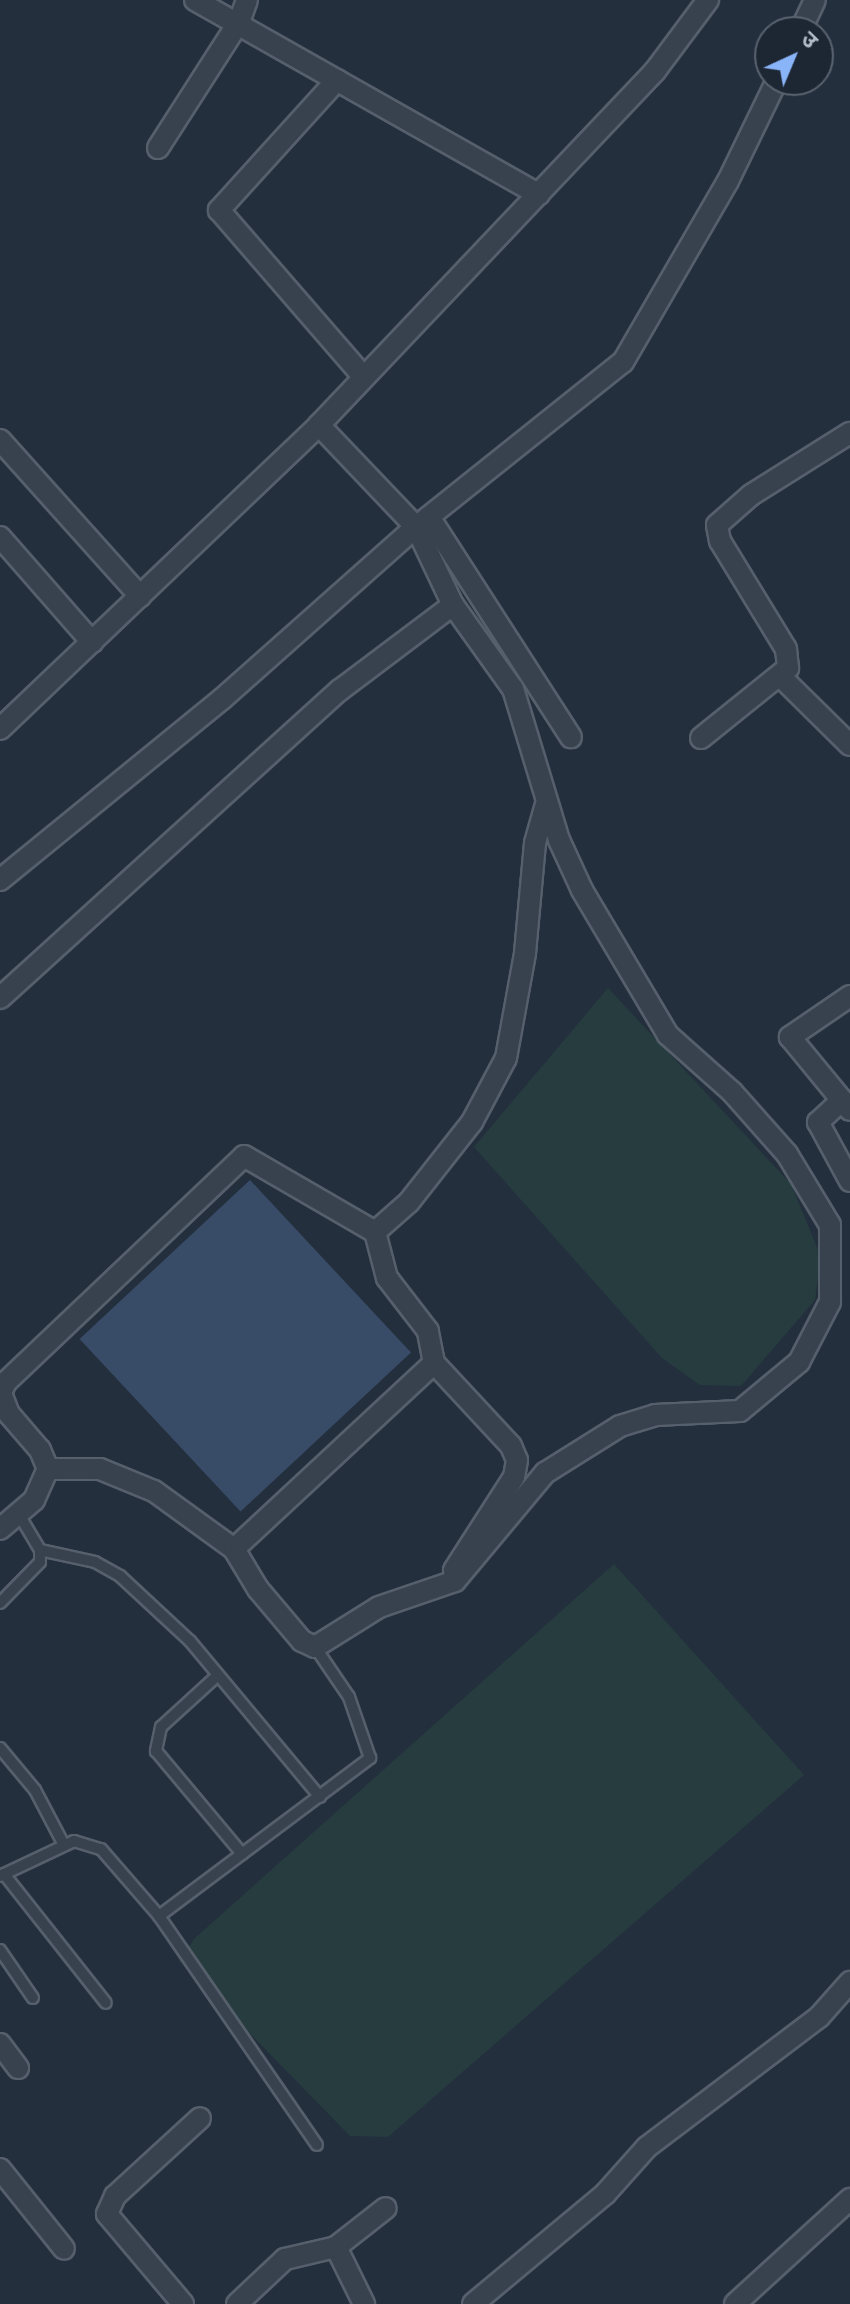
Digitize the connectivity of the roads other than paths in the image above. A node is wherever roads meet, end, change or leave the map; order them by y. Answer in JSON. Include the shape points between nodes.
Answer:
{"nodes":[{"id":1,"x":195,"y":0,"type":"edge"},
{"id":2,"x":247,"y":0,"type":"edge"},
{"id":3,"x":708,"y":0,"type":"edge"},
{"id":4,"x":239,"y":22,"type":"junction"},
{"id":5,"x":337,"y":80,"type":"junction"},
{"id":6,"x":769,"y":96,"type":"edge"},
{"id":7,"x":158,"y":148,"type":"dead end"},
{"id":8,"x":539,"y":195,"type":"junction"},
{"id":9,"x":363,"y":376,"type":"junction"},
{"id":10,"x":319,"y":425,"type":"junction"},
{"id":11,"x":850,"y":433,"type":"edge"},
{"id":12,"x":0,"y":440,"type":"edge"},
{"id":13,"x":422,"y":522,"type":"junction"},
{"id":14,"x":0,"y":537,"type":"edge"},
{"id":15,"x":140,"y":596,"type":"junction"},
{"id":16,"x":453,"y":605,"type":"junction"},
{"id":17,"x":92,"y":642,"type":"junction"},
{"id":18,"x":781,"y":677,"type":"junction"},
{"id":19,"x":0,"y":729,"type":"edge"},
{"id":20,"x":571,"y":737,"type":"dead end"},
{"id":21,"x":701,"y":738,"type":"dead end"},
{"id":22,"x":850,"y":745,"type":"edge"},
{"id":23,"x":546,"y":803,"type":"junction"},
{"id":24,"x":0,"y":880,"type":"edge"},
{"id":25,"x":850,"y":996,"type":"edge"},
{"id":26,"x":0,"y":998,"type":"edge"},
{"id":27,"x":846,"y":1105,"type":"edge"},
{"id":28,"x":850,"y":1181,"type":"edge"},
{"id":29,"x":375,"y":1232,"type":"junction"},
{"id":30,"x":434,"y":1363,"type":"junction"},
{"id":31,"x":48,"y":1469,"type":"junction"},
{"id":32,"x":18,"y":1513,"type":"junction"},
{"id":33,"x":0,"y":1529,"type":"edge"},
{"id":34,"x":234,"y":1549,"type":"junction"},
{"id":35,"x":40,"y":1550,"type":"junction"},
{"id":36,"x":444,"y":1585,"type":"junction"},
{"id":37,"x":0,"y":1603,"type":"edge"},
{"id":38,"x":315,"y":1647,"type":"junction"},
{"id":39,"x":218,"y":1675,"type":"junction"},
{"id":40,"x":0,"y":1748,"type":"edge"},
{"id":41,"x":320,"y":1797,"type":"junction"},
{"id":42,"x":64,"y":1845,"type":"junction"},
{"id":43,"x":242,"y":1854,"type":"junction"},
{"id":44,"x":2,"y":1875,"type":"edge"},
{"id":45,"x":159,"y":1916,"type":"junction"},
{"id":46,"x":0,"y":1950,"type":"edge"},
{"id":47,"x":850,"y":1982,"type":"edge"},
{"id":48,"x":33,"y":1998,"type":"dead end"},
{"id":49,"x":106,"y":2003,"type":"dead end"},
{"id":50,"x":0,"y":2044,"type":"edge"},
{"id":51,"x":18,"y":2068,"type":"dead end"},
{"id":52,"x":200,"y":2118,"type":"dead end"},
{"id":53,"x":317,"y":2145,"type":"dead end"},
{"id":54,"x":0,"y":2169,"type":"edge"},
{"id":55,"x":850,"y":2199,"type":"edge"},
{"id":56,"x":386,"y":2208,"type":"dead end"},
{"id":57,"x":336,"y":2247,"type":"junction"},
{"id":58,"x":64,"y":2249,"type":"dead end"},
{"id":59,"x":183,"y":2304,"type":"edge"},
{"id":60,"x":237,"y":2304,"type":"edge"},
{"id":61,"x":364,"y":2304,"type":"edge"},
{"id":62,"x":473,"y":2304,"type":"edge"},
{"id":63,"x":735,"y":2304,"type":"edge"}],
"edges":[{"from":1,"to":4,"type":"street"},
{"from":2,"to":4,"type":"street"},
{"from":3,"to":8,"type":"street","via":[[655,71]]},
{"from":4,"to":5,"type":"street"},
{"from":4,"to":7,"type":"street"},
{"from":5,"to":8,"type":"street"},
{"from":5,"to":9,"type":"street","via":[[219,210]]},
{"from":6,"to":13,"type":"street","via":[[721,195],[623,362]]},
{"from":8,"to":9,"type":"street"},
{"from":9,"to":10,"type":"street"},
{"from":10,"to":13,"type":"street"},
{"from":10,"to":15,"type":"street"},
{"from":11,"to":18,"type":"street","via":[[751,495],[717,525],[720,541],[786,649],[788,668]]},
{"from":12,"to":15,"type":"street"},
{"from":13,"to":16,"type":"street"},
{"from":13,"to":20,"type":"street"},
{"from":13,"to":24,"type":"street","via":[[222,699]]},
{"from":14,"to":17,"type":"street"},
{"from":15,"to":17,"type":"street"},
{"from":16,"to":23,"type":"street","via":[[513,689]]},
{"from":16,"to":26,"type":"street","via":[[340,690]]},
{"from":17,"to":19,"type":"street"},
{"from":18,"to":21,"type":"street"},
{"from":18,"to":22,"type":"street"},
{"from":23,"to":29,"type":"street","via":[[535,843],[525,953],[506,1058],[472,1122],[409,1202]]},
{"from":23,"to":36,"type":"street","via":[[582,890],[668,1035],[732,1092],[787,1154],[830,1225],[830,1302],[799,1362],[740,1411],[655,1415],[620,1426],[545,1473],[488,1547],[455,1581]]},
{"from":25,"to":27,"type":"street","via":[[790,1037]]},
{"from":27,"to":28,"type":"street","via":[[822,1115],[818,1129]]},
{"from":29,"to":30,"type":"street","via":[[387,1278],[428,1331]]},
{"from":29,"to":31,"type":"street","via":[[244,1156],[6,1382],[1,1393],[9,1414],[40,1450]]},
{"from":30,"to":34,"type":"street"},
{"from":30,"to":36,"type":"street","via":[[511,1446],[517,1460],[514,1477]]},
{"from":31,"to":32,"type":"street","via":[[45,1485]]},
{"from":31,"to":34,"type":"street","via":[[100,1469],[154,1491]]},
{"from":32,"to":33,"type":"street"},
{"from":32,"to":35,"type":"lane"},
{"from":34,"to":38,"type":"street","via":[[258,1589],[302,1641]]},
{"from":35,"to":37,"type":"lane","via":[[37,1569]]},
{"from":35,"to":39,"type":"lane","via":[[95,1562],[120,1576]]},
{"from":36,"to":38,"type":"street","via":[[379,1607]]},
{"from":38,"to":41,"type":"lane","via":[[349,1697],[370,1758]]},
{"from":39,"to":41,"type":"lane"},
{"from":39,"to":43,"type":"lane","via":[[161,1727],[156,1751]]},
{"from":40,"to":42,"type":"lane","via":[[35,1790]]},
{"from":41,"to":43,"type":"lane"},
{"from":42,"to":44,"type":"lane"},
{"from":42,"to":45,"type":"lane","via":[[88,1842],[101,1849]]},
{"from":43,"to":45,"type":"lane"},
{"from":44,"to":49,"type":"lane"},
{"from":45,"to":53,"type":"lane"},
{"from":46,"to":48,"type":"lane"},
{"from":47,"to":62,"type":"street","via":[[819,2017],[647,2147],[605,2194]]},
{"from":50,"to":51,"type":"street"},
{"from":52,"to":59,"type":"street","via":[[115,2196],[107,2214]]},
{"from":54,"to":58,"type":"street"},
{"from":55,"to":63,"type":"street"},
{"from":56,"to":57,"type":"street"},
{"from":57,"to":60,"type":"street","via":[[293,2253]]},
{"from":57,"to":61,"type":"street"}]}
